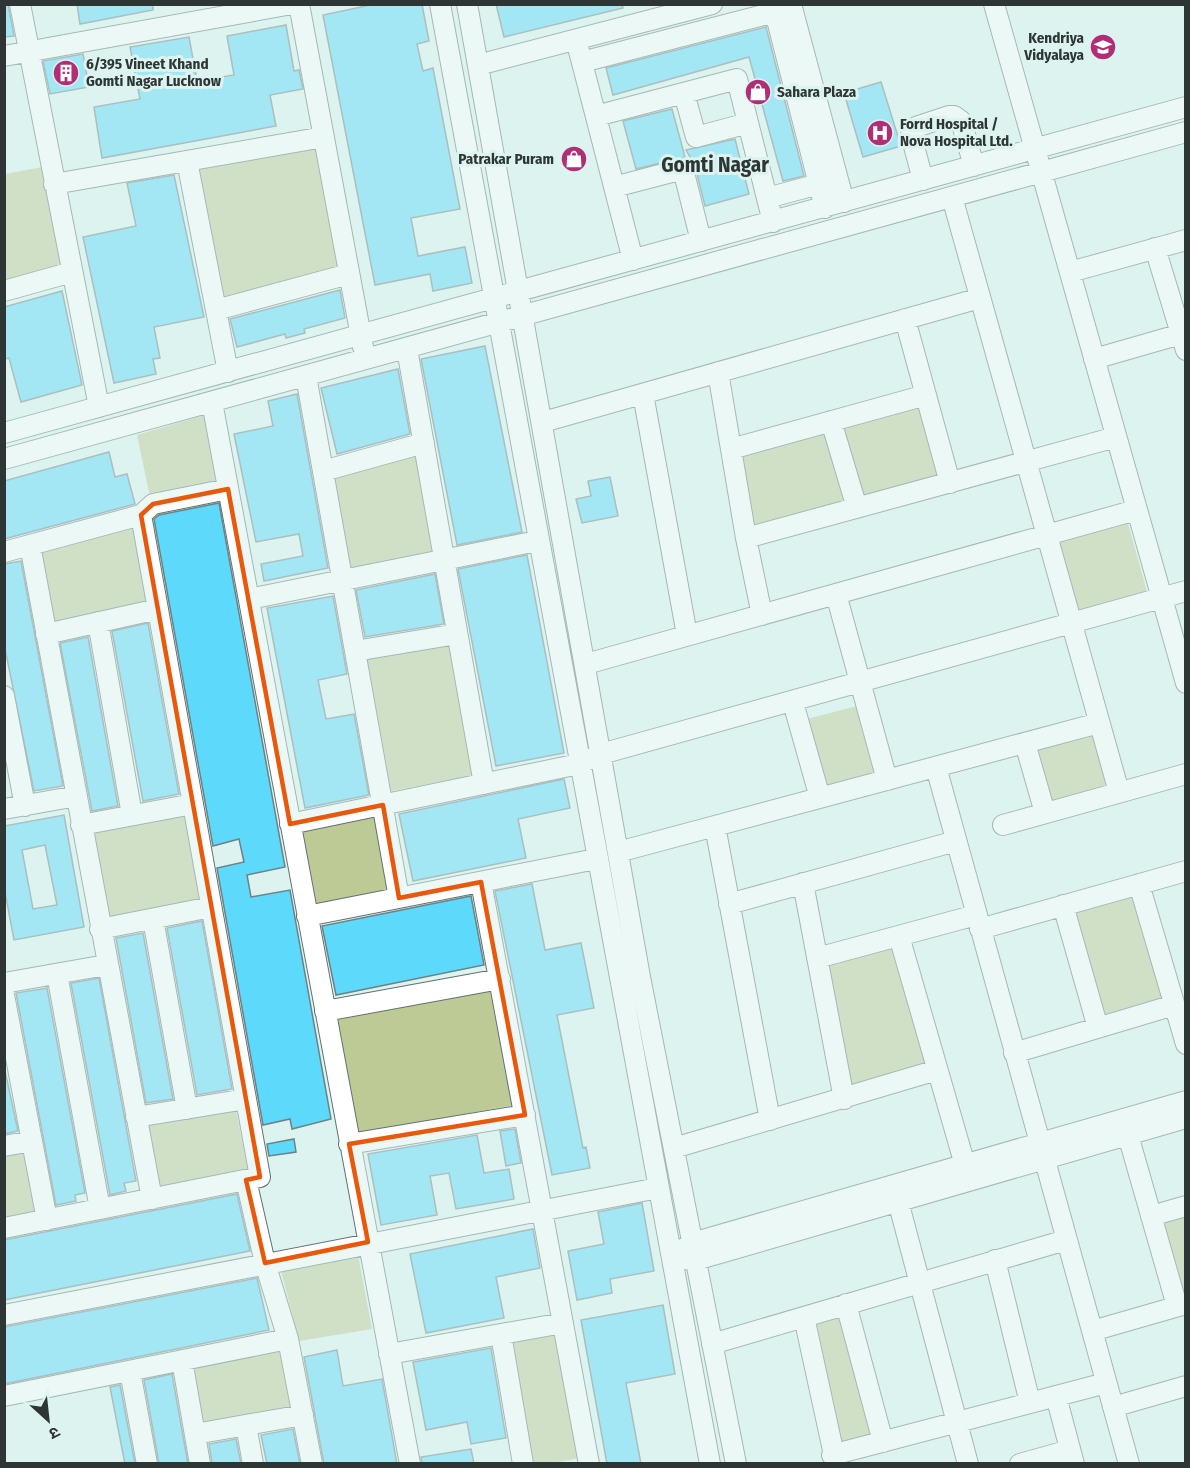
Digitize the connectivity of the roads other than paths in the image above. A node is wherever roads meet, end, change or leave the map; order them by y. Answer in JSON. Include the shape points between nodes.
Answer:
{"nodes":[{"id":1,"x":20,"y":4,"type":"edge"},
{"id":2,"x":292,"y":4,"type":"edge"},
{"id":3,"x":299,"y":4,"type":"edge"},
{"id":4,"x":440,"y":4,"type":"edge"},
{"id":5,"x":467,"y":4,"type":"edge"},
{"id":6,"x":712,"y":4,"type":"edge"},
{"id":7,"x":791,"y":4,"type":"edge"},
{"id":8,"x":994,"y":4,"type":"edge"},
{"id":9,"x":576,"y":40,"type":"junction"},
{"id":10,"x":28,"y":52,"type":"junction"},
{"id":11,"x":4,"y":56,"type":"edge"},
{"id":12,"x":582,"y":62,"type":"junction"},
{"id":13,"x":478,"y":65,"type":"junction"},
{"id":14,"x":684,"y":93,"type":"junction"},
{"id":15,"x":1185,"y":107,"type":"edge"},
{"id":16,"x":596,"y":116,"type":"junction"},
{"id":17,"x":748,"y":123,"type":"junction"},
{"id":18,"x":1185,"y":132,"type":"edge"},
{"id":19,"x":324,"y":137,"type":"junction"},
{"id":20,"x":1035,"y":149,"type":"junction"},
{"id":21,"x":187,"y":161,"type":"junction"},
{"id":22,"x":974,"y":166,"type":"junction"},
{"id":23,"x":1041,"y":172,"type":"junction"},
{"id":24,"x":924,"y":180,"type":"junction"},
{"id":25,"x":54,"y":184,"type":"junction"},
{"id":26,"x":819,"y":184,"type":"junction"},
{"id":27,"x":614,"y":187,"type":"junction"},
{"id":28,"x":952,"y":197,"type":"junction"},
{"id":29,"x":767,"y":198,"type":"junction"},
{"id":30,"x":835,"y":205,"type":"junction"},
{"id":31,"x":774,"y":222,"type":"junction"},
{"id":32,"x":1185,"y":240,"type":"edge"},
{"id":33,"x":701,"y":242,"type":"junction"},
{"id":34,"x":1155,"y":248,"type":"junction"},
{"id":35,"x":633,"y":260,"type":"junction"},
{"id":36,"x":72,"y":272,"type":"junction"},
{"id":37,"x":1070,"y":272,"type":"junction"},
{"id":38,"x":349,"y":274,"type":"junction"},
{"id":39,"x":4,"y":291,"type":"edge"},
{"id":40,"x":519,"y":291,"type":"junction"},
{"id":41,"x":980,"y":298,"type":"junction"},
{"id":42,"x":493,"y":299,"type":"junction"},
{"id":43,"x":216,"y":310,"type":"junction"},
{"id":44,"x":524,"y":316,"type":"junction"},
{"id":45,"x":905,"y":319,"type":"junction"},
{"id":46,"x":498,"y":324,"type":"junction"},
{"id":47,"x":361,"y":335,"type":"junction"},
{"id":48,"x":1183,"y":342,"type":"edge"},
{"id":49,"x":407,"y":349,"type":"junction"},
{"id":50,"x":1094,"y":358,"type":"junction"},
{"id":51,"x":365,"y":360,"type":"junction"},
{"id":52,"x":228,"y":372,"type":"junction"},
{"id":53,"x":718,"y":372,"type":"junction"},
{"id":54,"x":306,"y":376,"type":"junction"},
{"id":55,"x":643,"y":394,"type":"junction"},
{"id":56,"x":926,"y":395,"type":"junction"},
{"id":57,"x":212,"y":402,"type":"junction"},
{"id":58,"x":99,"y":407,"type":"junction"},
{"id":59,"x":831,"y":421,"type":"junction"},
{"id":60,"x":543,"y":422,"type":"junction"},
{"id":61,"x":4,"y":433,"type":"edge"},
{"id":62,"x":1116,"y":437,"type":"junction"},
{"id":63,"x":424,"y":443,"type":"junction"},
{"id":64,"x":731,"y":449,"type":"junction"},
{"id":65,"x":4,"y":459,"type":"edge"},
{"id":66,"x":1026,"y":462,"type":"junction"},
{"id":67,"x":323,"y":471,"type":"junction"},
{"id":68,"x":950,"y":483,"type":"junction"},
{"id":69,"x":228,"y":489,"type":"junction"},
{"id":70,"x":857,"y":508,"type":"junction"},
{"id":71,"x":1137,"y":510,"type":"junction"},
{"id":72,"x":141,"y":515,"type":"junction"},
{"id":73,"x":1046,"y":535,"type":"junction"},
{"id":74,"x":746,"y":538,"type":"junction"},
{"id":75,"x":537,"y":542,"type":"junction"},
{"id":76,"x":30,"y":545,"type":"junction"},
{"id":77,"x":4,"y":552,"type":"edge"},
{"id":78,"x":444,"y":560,"type":"junction"},
{"id":79,"x":342,"y":581,"type":"junction"},
{"id":80,"x":1185,"y":591,"type":"edge"},
{"id":81,"x":836,"y":594,"type":"junction"},
{"id":82,"x":249,"y":600,"type":"junction"},
{"id":83,"x":1185,"y":603,"type":"edge"},
{"id":84,"x":1163,"y":604,"type":"junction"},
{"id":85,"x":158,"y":609,"type":"junction"},
{"id":86,"x":762,"y":615,"type":"junction"},
{"id":87,"x":98,"y":622,"type":"junction"},
{"id":88,"x":1072,"y":630,"type":"junction"},
{"id":89,"x":46,"y":634,"type":"junction"},
{"id":90,"x":457,"y":634,"type":"junction"},
{"id":91,"x":687,"y":636,"type":"junction"},
{"id":92,"x":355,"y":651,"type":"junction"},
{"id":93,"x":585,"y":664,"type":"junction"},
{"id":94,"x":1185,"y":683,"type":"edge"},
{"id":95,"x":861,"y":689,"type":"junction"},
{"id":96,"x":4,"y":696,"type":"edge"},
{"id":97,"x":796,"y":713,"type":"junction"},
{"id":98,"x":1099,"y":723,"type":"junction"},
{"id":99,"x":1025,"y":743,"type":"junction"},
{"id":100,"x":602,"y":761,"type":"junction"},
{"id":101,"x":579,"y":764,"type":"junction"},
{"id":102,"x":936,"y":766,"type":"junction"},
{"id":103,"x":1185,"y":774,"type":"edge"},
{"id":104,"x":887,"y":780,"type":"junction"},
{"id":105,"x":484,"y":784,"type":"junction"},
{"id":106,"x":1119,"y":792,"type":"junction"},
{"id":107,"x":76,"y":796,"type":"junction"},
{"id":108,"x":820,"y":798,"type":"junction"},
{"id":109,"x":193,"y":804,"type":"junction"},
{"id":110,"x":382,"y":805,"type":"junction"},
{"id":111,"x":25,"y":806,"type":"junction"},
{"id":112,"x":4,"y":809,"type":"edge"},
{"id":113,"x":1045,"y":813,"type":"junction"},
{"id":114,"x":132,"y":815,"type":"junction"},
{"id":115,"x":290,"y":824,"type":"junction"},
{"id":116,"x":81,"y":825,"type":"junction"},
{"id":117,"x":1003,"y":825,"type":"dead end"},
{"id":118,"x":715,"y":826,"type":"junction"},
{"id":119,"x":956,"y":841,"type":"junction"},
{"id":120,"x":618,"y":852,"type":"junction"},
{"id":121,"x":596,"y":859,"type":"junction"},
{"id":122,"x":1185,"y":871,"type":"edge"},
{"id":123,"x":481,"y":882,"type":"junction"},
{"id":124,"x":803,"y":883,"type":"junction"},
{"id":125,"x":1139,"y":884,"type":"junction"},
{"id":126,"x":399,"y":898,"type":"junction"},
{"id":127,"x":729,"y":904,"type":"junction"},
{"id":128,"x":1063,"y":905,"type":"junction"},
{"id":129,"x":212,"y":907,"type":"junction"},
{"id":130,"x":307,"y":916,"type":"junction"},
{"id":131,"x":153,"y":919,"type":"junction"},
{"id":132,"x":978,"y":922,"type":"junction"},
{"id":133,"x":100,"y":929,"type":"junction"},
{"id":134,"x":899,"y":936,"type":"junction"},
{"id":135,"x":818,"y":958,"type":"junction"},
{"id":136,"x":106,"y":964,"type":"junction"},
{"id":137,"x":57,"y":974,"type":"junction"},
{"id":138,"x":500,"y":979,"type":"junction"},
{"id":139,"x":4,"y":983,"type":"edge"},
{"id":140,"x":4,"y":995,"type":"edge"},
{"id":141,"x":1174,"y":1005,"type":"junction"},
{"id":142,"x":325,"y":1011,"type":"junction"},
{"id":143,"x":1098,"y":1028,"type":"junction"},
{"id":144,"x":1185,"y":1044,"type":"edge"},
{"id":145,"x":1014,"y":1053,"type":"junction"},
{"id":146,"x":937,"y":1070,"type":"junction"},
{"id":147,"x":246,"y":1099,"type":"junction"},
{"id":148,"x":844,"y":1099,"type":"junction"},
{"id":149,"x":1185,"y":1101,"type":"edge"},
{"id":150,"x":187,"y":1109,"type":"junction"},
{"id":151,"x":525,"y":1114,"type":"junction"},
{"id":152,"x":136,"y":1117,"type":"junction"},
{"id":153,"x":1185,"y":1118,"type":"edge"},
{"id":154,"x":770,"y":1120,"type":"junction"},
{"id":155,"x":1128,"y":1135,"type":"junction"},
{"id":156,"x":32,"y":1141,"type":"junction"},
{"id":157,"x":349,"y":1144,"type":"junction"},
{"id":158,"x":4,"y":1146,"type":"edge"},
{"id":159,"x":674,"y":1148,"type":"junction"},
{"id":160,"x":1041,"y":1151,"type":"junction"},
{"id":161,"x":964,"y":1165,"type":"junction"},
{"id":162,"x":246,"y":1180,"type":"junction"},
{"id":163,"x":658,"y":1188,"type":"junction"},
{"id":164,"x":152,"y":1199,"type":"junction"},
{"id":165,"x":897,"y":1201,"type":"junction"},
{"id":166,"x":1185,"y":1206,"type":"edge"},
{"id":167,"x":100,"y":1209,"type":"junction"},
{"id":168,"x":543,"y":1209,"type":"junction"},
{"id":169,"x":1151,"y":1216,"type":"junction"},
{"id":170,"x":47,"y":1220,"type":"junction"},
{"id":171,"x":4,"y":1228,"type":"edge"},
{"id":172,"x":1066,"y":1240,"type":"junction"},
{"id":173,"x":368,"y":1242,"type":"junction"},
{"id":174,"x":694,"y":1251,"type":"junction"},
{"id":175,"x":671,"y":1257,"type":"junction"},
{"id":176,"x":995,"y":1260,"type":"junction"},
{"id":177,"x":265,"y":1263,"type":"junction"},
{"id":178,"x":919,"y":1282,"type":"junction"},
{"id":179,"x":846,"y":1304,"type":"junction"},
{"id":180,"x":1181,"y":1305,"type":"edge"},
{"id":181,"x":4,"y":1314,"type":"edge"},
{"id":182,"x":804,"y":1317,"type":"junction"},
{"id":183,"x":563,"y":1323,"type":"junction"},
{"id":184,"x":1092,"y":1331,"type":"junction"},
{"id":185,"x":501,"y":1334,"type":"junction"},
{"id":186,"x":288,"y":1339,"type":"junction"},
{"id":187,"x":712,"y":1344,"type":"junction"},
{"id":188,"x":389,"y":1354,"type":"junction"},
{"id":189,"x":182,"y":1360,"type":"junction"},
{"id":190,"x":130,"y":1371,"type":"junction"},
{"id":191,"x":1106,"y":1383,"type":"junction"},
{"id":192,"x":1185,"y":1386,"type":"edge"},
{"id":193,"x":4,"y":1396,"type":"edge"},
{"id":194,"x":1056,"y":1396,"type":"junction"},
{"id":195,"x":1030,"y":1403,"type":"junction"},
{"id":196,"x":1113,"y":1407,"type":"junction"},
{"id":197,"x":303,"y":1415,"type":"junction"},
{"id":198,"x":957,"y":1422,"type":"junction"},
{"id":199,"x":246,"y":1425,"type":"junction"},
{"id":200,"x":195,"y":1434,"type":"junction"},
{"id":201,"x":883,"y":1442,"type":"junction"},
{"id":202,"x":1072,"y":1457,"type":"edge"},
{"id":203,"x":834,"y":1459,"type":"edge"},
{"id":204,"x":147,"y":1464,"type":"edge"},
{"id":205,"x":200,"y":1464,"type":"edge"},
{"id":206,"x":253,"y":1464,"type":"edge"},
{"id":207,"x":312,"y":1464,"type":"edge"},
{"id":208,"x":410,"y":1464,"type":"edge"},
{"id":209,"x":523,"y":1464,"type":"edge"},
{"id":210,"x":589,"y":1464,"type":"edge"},
{"id":211,"x":710,"y":1464,"type":"edge"},
{"id":212,"x":736,"y":1464,"type":"edge"},
{"id":213,"x":968,"y":1464,"type":"edge"},
{"id":214,"x":1020,"y":1464,"type":"edge"},
{"id":215,"x":1129,"y":1464,"type":"edge"}],
"edges":[{"from":1,"to":10,"type":"street"},
{"from":2,"to":10,"type":"street"},
{"from":3,"to":19,"type":"street"},
{"from":4,"to":42,"type":"street"},
{"from":5,"to":13,"type":"street"},
{"from":6,"to":9,"type":"street"},
{"from":7,"to":30,"type":"street"},
{"from":8,"to":20,"type":"street"},
{"from":9,"to":12,"type":"street"},
{"from":9,"to":13,"type":"street"},
{"from":10,"to":11,"type":"street"},
{"from":10,"to":25,"type":"street"},
{"from":12,"to":16,"type":"street"},
{"from":12,"to":26,"type":"street","via":[[775,12]]},
{"from":13,"to":40,"type":"street"},
{"from":14,"to":16,"type":"street"},
{"from":14,"to":17,"type":"street","via":[[696,137]]},
{"from":14,"to":17,"type":"street","via":[[737,79]]},
{"from":15,"to":20,"type":"street"},
{"from":16,"to":27,"type":"street"},
{"from":17,"to":29,"type":"street"},
{"from":18,"to":23,"type":"street"},
{"from":19,"to":21,"type":"street"},
{"from":19,"to":38,"type":"street"},
{"from":20,"to":22,"type":"street"},
{"from":20,"to":23,"type":"street"},
{"from":21,"to":25,"type":"street"},
{"from":21,"to":43,"type":"street"},
{"from":22,"to":24,"type":"street"},
{"from":22,"to":24,"type":"street","via":[[961,121],[949,116],[916,127],[911,135]]},
{"from":23,"to":28,"type":"street"},
{"from":23,"to":37,"type":"street"},
{"from":24,"to":30,"type":"street"},
{"from":25,"to":36,"type":"street"},
{"from":26,"to":29,"type":"street"},
{"from":26,"to":30,"type":"street"},
{"from":27,"to":33,"type":"street","via":[[683,169]]},
{"from":27,"to":35,"type":"street"},
{"from":28,"to":41,"type":"street"},
{"from":28,"to":44,"type":"street"},
{"from":29,"to":31,"type":"street"},
{"from":30,"to":31,"type":"street"},
{"from":31,"to":33,"type":"street"},
{"from":32,"to":34,"type":"street"},
{"from":33,"to":35,"type":"street"},
{"from":34,"to":37,"type":"street"},
{"from":34,"to":48,"type":"street"},
{"from":35,"to":40,"type":"street"},
{"from":36,"to":39,"type":"street"},
{"from":36,"to":58,"type":"street"},
{"from":37,"to":50,"type":"street"},
{"from":38,"to":43,"type":"street"},
{"from":38,"to":47,"type":"street"},
{"from":40,"to":42,"type":"street"},
{"from":40,"to":44,"type":"street"},
{"from":41,"to":45,"type":"street"},
{"from":41,"to":66,"type":"street"},
{"from":42,"to":46,"type":"street"},
{"from":42,"to":47,"type":"street"},
{"from":43,"to":52,"type":"street"},
{"from":44,"to":46,"type":"street"},
{"from":44,"to":60,"type":"street"},
{"from":45,"to":53,"type":"street"},
{"from":45,"to":56,"type":"street"},
{"from":46,"to":49,"type":"street"},
{"from":46,"to":75,"type":"street"},
{"from":47,"to":51,"type":"street"},
{"from":47,"to":52,"type":"street"},
{"from":48,"to":50,"type":"street"},
{"from":49,"to":51,"type":"street"},
{"from":49,"to":63,"type":"street"},
{"from":50,"to":62,"type":"street"},
{"from":51,"to":54,"type":"street"},
{"from":52,"to":58,"type":"street"},
{"from":53,"to":55,"type":"street"},
{"from":53,"to":64,"type":"street"},
{"from":54,"to":57,"type":"street"},
{"from":54,"to":67,"type":"street"},
{"from":55,"to":60,"type":"street"},
{"from":55,"to":91,"type":"street"},
{"from":56,"to":59,"type":"street"},
{"from":56,"to":68,"type":"street"},
{"from":57,"to":65,"type":"street"},
{"from":57,"to":69,"type":"street"},
{"from":58,"to":61,"type":"street"},
{"from":59,"to":64,"type":"street"},
{"from":59,"to":70,"type":"street"},
{"from":60,"to":93,"type":"street"},
{"from":62,"to":66,"type":"street"},
{"from":62,"to":71,"type":"street"},
{"from":63,"to":67,"type":"street"},
{"from":63,"to":78,"type":"street"},
{"from":64,"to":74,"type":"street"},
{"from":66,"to":68,"type":"street"},
{"from":66,"to":73,"type":"street"},
{"from":67,"to":79,"type":"street"},
{"from":68,"to":70,"type":"street"},
{"from":69,"to":72,"type":"street","via":[[153,504]]},
{"from":69,"to":82,"type":"street"},
{"from":70,"to":74,"type":"street"},
{"from":71,"to":73,"type":"street"},
{"from":71,"to":84,"type":"street"},
{"from":72,"to":76,"type":"street"},
{"from":72,"to":85,"type":"street"},
{"from":73,"to":81,"type":"street"},
{"from":73,"to":88,"type":"street"},
{"from":74,"to":86,"type":"street"},
{"from":75,"to":78,"type":"street"},
{"from":75,"to":101,"type":"street"},
{"from":76,"to":77,"type":"street"},
{"from":76,"to":89,"type":"street"},
{"from":78,"to":79,"type":"street"},
{"from":78,"to":90,"type":"street"},
{"from":79,"to":82,"type":"street"},
{"from":79,"to":92,"type":"street"},
{"from":80,"to":84,"type":"street"},
{"from":81,"to":86,"type":"street"},
{"from":81,"to":95,"type":"street"},
{"from":82,"to":115,"type":"street"},
{"from":83,"to":84,"type":"street"},
{"from":84,"to":88,"type":"street"},
{"from":84,"to":94,"type":"street"},
{"from":85,"to":87,"type":"street"},
{"from":85,"to":109,"type":"street"},
{"from":86,"to":91,"type":"street"},
{"from":87,"to":89,"type":"street"},
{"from":87,"to":114,"type":"street"},
{"from":88,"to":95,"type":"street"},
{"from":88,"to":98,"type":"street"},
{"from":89,"to":107,"type":"street"},
{"from":90,"to":92,"type":"street"},
{"from":90,"to":105,"type":"street"},
{"from":91,"to":93,"type":"street"},
{"from":92,"to":110,"type":"street"},
{"from":93,"to":100,"type":"street"},
{"from":95,"to":97,"type":"street"},
{"from":95,"to":100,"type":"street"},
{"from":95,"to":104,"type":"street"},
{"from":96,"to":111,"type":"street"},
{"from":97,"to":100,"type":"street"},
{"from":97,"to":108,"type":"street"},
{"from":98,"to":99,"type":"street"},
{"from":98,"to":106,"type":"street"},
{"from":99,"to":102,"type":"street"},
{"from":99,"to":113,"type":"street"},
{"from":100,"to":101,"type":"street"},
{"from":100,"to":120,"type":"street"},
{"from":101,"to":105,"type":"street"},
{"from":101,"to":121,"type":"street"},
{"from":102,"to":104,"type":"street"},
{"from":102,"to":119,"type":"street"},
{"from":103,"to":106,"type":"street"},
{"from":104,"to":108,"type":"street"},
{"from":105,"to":110,"type":"street"},
{"from":106,"to":113,"type":"street"},
{"from":107,"to":111,"type":"street"},
{"from":107,"to":116,"type":"street"},
{"from":108,"to":118,"type":"street"},
{"from":109,"to":114,"type":"street"},
{"from":109,"to":129,"type":"street"},
{"from":110,"to":115,"type":"street"},
{"from":110,"to":126,"type":"street"},
{"from":111,"to":112,"type":"street"},
{"from":113,"to":117,"type":"street"},
{"from":114,"to":116,"type":"street"},
{"from":115,"to":130,"type":"street"},
{"from":116,"to":133,"type":"street"},
{"from":118,"to":120,"type":"street"},
{"from":118,"to":127,"type":"street"},
{"from":119,"to":124,"type":"street"},
{"from":119,"to":132,"type":"street"},
{"from":120,"to":159,"type":"street"},
{"from":121,"to":123,"type":"street"},
{"from":121,"to":163,"type":"street"},
{"from":122,"to":125,"type":"street"},
{"from":123,"to":126,"type":"street"},
{"from":123,"to":138,"type":"street"},
{"from":124,"to":127,"type":"street"},
{"from":124,"to":135,"type":"street"},
{"from":125,"to":128,"type":"street"},
{"from":125,"to":141,"type":"street"},
{"from":126,"to":130,"type":"street"},
{"from":127,"to":154,"type":"street"},
{"from":128,"to":132,"type":"street"},
{"from":128,"to":143,"type":"street"},
{"from":129,"to":131,"type":"street"},
{"from":129,"to":147,"type":"street"},
{"from":130,"to":142,"type":"street"},
{"from":131,"to":133,"type":"street"},
{"from":131,"to":150,"type":"street"},
{"from":132,"to":134,"type":"street"},
{"from":132,"to":145,"type":"street"},
{"from":133,"to":136,"type":"street"},
{"from":134,"to":135,"type":"street"},
{"from":134,"to":146,"type":"street"},
{"from":135,"to":148,"type":"street"},
{"from":136,"to":137,"type":"street"},
{"from":136,"to":152,"type":"street"},
{"from":137,"to":139,"type":"street"},
{"from":137,"to":167,"type":"street"},
{"from":138,"to":142,"type":"street"},
{"from":138,"to":151,"type":"street"},
{"from":140,"to":156,"type":"street"},
{"from":141,"to":143,"type":"street"},
{"from":141,"to":144,"type":"street"},
{"from":142,"to":157,"type":"street"},
{"from":143,"to":145,"type":"street"},
{"from":145,"to":160,"type":"street"},
{"from":146,"to":148,"type":"street"},
{"from":146,"to":161,"type":"street"},
{"from":147,"to":150,"type":"street"},
{"from":147,"to":162,"type":"street","via":[[260,1177]]},
{"from":148,"to":154,"type":"street"},
{"from":149,"to":160,"type":"street"},
{"from":150,"to":152,"type":"street"},
{"from":151,"to":157,"type":"street"},
{"from":151,"to":168,"type":"street"},
{"from":152,"to":164,"type":"street"},
{"from":153,"to":155,"type":"street"},
{"from":154,"to":159,"type":"street"},
{"from":155,"to":160,"type":"street"},
{"from":155,"to":169,"type":"street"},
{"from":156,"to":158,"type":"street"},
{"from":156,"to":170,"type":"street"},
{"from":157,"to":173,"type":"street"},
{"from":159,"to":174,"type":"street"},
{"from":160,"to":161,"type":"street"},
{"from":160,"to":165,"type":"street"},
{"from":160,"to":172,"type":"street"},
{"from":161,"to":174,"type":"street"},
{"from":162,"to":164,"type":"street"},
{"from":162,"to":177,"type":"street"},
{"from":163,"to":168,"type":"street"},
{"from":163,"to":175,"type":"street"},
{"from":164,"to":167,"type":"street"},
{"from":165,"to":174,"type":"street"},
{"from":165,"to":178,"type":"street"},
{"from":166,"to":169,"type":"street"},
{"from":167,"to":170,"type":"street"},
{"from":168,"to":173,"type":"street"},
{"from":168,"to":183,"type":"street"},
{"from":169,"to":180,"type":"street"},
{"from":170,"to":171,"type":"street"},
{"from":172,"to":176,"type":"street"},
{"from":172,"to":184,"type":"street"},
{"from":173,"to":177,"type":"street"},
{"from":173,"to":188,"type":"street"},
{"from":174,"to":175,"type":"street"},
{"from":174,"to":187,"type":"street"},
{"from":175,"to":211,"type":"street"},
{"from":176,"to":178,"type":"street"},
{"from":176,"to":195,"type":"street"},
{"from":177,"to":181,"type":"street"},
{"from":177,"to":186,"type":"street"},
{"from":178,"to":179,"type":"street"},
{"from":178,"to":198,"type":"street"},
{"from":179,"to":182,"type":"street"},
{"from":179,"to":201,"type":"street"},
{"from":180,"to":184,"type":"street"},
{"from":182,"to":187,"type":"street"},
{"from":182,"to":203,"type":"street"},
{"from":183,"to":185,"type":"street"},
{"from":183,"to":210,"type":"street"},
{"from":184,"to":191,"type":"street"},
{"from":185,"to":188,"type":"street"},
{"from":185,"to":209,"type":"street"},
{"from":186,"to":189,"type":"street"},
{"from":186,"to":197,"type":"street"},
{"from":187,"to":212,"type":"street"},
{"from":188,"to":208,"type":"street"},
{"from":189,"to":190,"type":"street"},
{"from":189,"to":200,"type":"street"},
{"from":190,"to":193,"type":"street"},
{"from":190,"to":204,"type":"street"},
{"from":191,"to":194,"type":"street"},
{"from":191,"to":196,"type":"street"},
{"from":192,"to":196,"type":"street"},
{"from":194,"to":195,"type":"street"},
{"from":194,"to":202,"type":"street"},
{"from":195,"to":198,"type":"street"},
{"from":196,"to":215,"type":"street"},
{"from":197,"to":199,"type":"street"},
{"from":197,"to":207,"type":"street"},
{"from":198,"to":201,"type":"street"},
{"from":198,"to":213,"type":"street"},
{"from":199,"to":200,"type":"street"},
{"from":199,"to":206,"type":"street"},
{"from":200,"to":205,"type":"street"},
{"from":201,"to":203,"type":"street"},
{"from":202,"to":214,"type":"street"}]}
